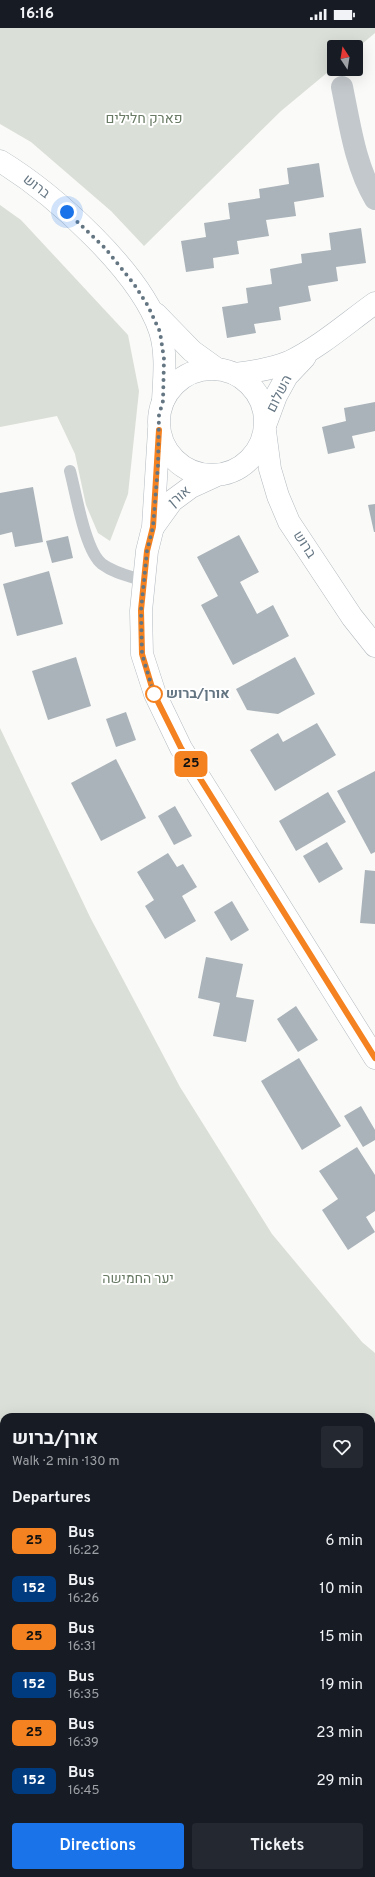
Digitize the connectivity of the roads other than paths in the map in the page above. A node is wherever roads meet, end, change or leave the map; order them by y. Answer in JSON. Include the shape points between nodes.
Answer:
{"nodes":[{"id":1,"x":342,"y":87,"type":"dead end"},
{"id":2,"x":0,"y":161,"type":"edge"},
{"id":3,"x":375,"y":199,"type":"edge"},
{"id":4,"x":375,"y":303,"type":"edge"},
{"id":5,"x":148,"y":306,"type":"junction"},
{"id":6,"x":312,"y":350,"type":"junction"},
{"id":7,"x":226,"y":372,"type":"junction"},
{"id":8,"x":163,"y":401,"type":"junction"},
{"id":9,"x":265,"y":426,"type":"junction"},
{"id":10,"x":159,"y":430,"type":"junction"},
{"id":11,"x":70,"y":471,"type":"dead end"},
{"id":12,"x":216,"y":476,"type":"junction"},
{"id":13,"x":153,"y":527,"type":"junction"},
{"id":14,"x":144,"y":580,"type":"junction"},
{"id":15,"x":375,"y":646,"type":"edge"},
{"id":16,"x":375,"y":1058,"type":"edge"}],
"edges":[{"from":1,"to":3,"type":"street","via":[[357,158]]},
{"from":2,"to":5,"type":"street","name":"ברוש","via":[[48,195],[105,248]]},
{"from":4,"to":6,"type":"street","name":"השלום"},
{"from":5,"to":7,"type":"street","name":"ברוש","via":[[199,356]]},
{"from":5,"to":8,"type":"street","name":"ברוש","via":[[160,332],[164,359]]},
{"from":6,"to":7,"type":"street","name":"השלום","via":[[270,368]]},
{"from":6,"to":9,"type":"street","name":"השלום","via":[[287,376],[276,396]]},
{"from":7,"to":8,"type":"street","via":[[200,370],[185,376],[172,387]]},
{"from":7,"to":9,"type":"street","via":[[248,383],[257,394],[263,408]]},
{"from":8,"to":10,"type":"street","via":[[159,415]]},
{"from":9,"to":12,"type":"street","via":[[260,445],[252,458],[240,468]]},
{"from":9,"to":15,"type":"street","name":"ברוש","via":[[270,469],[289,522],[352,617]]},
{"from":10,"to":12,"type":"street","via":[[172,458],[185,468],[200,474]]},
{"from":10,"to":13,"type":"street","name":"אורן"},
{"from":11,"to":14,"type":"lane","via":[[89,546],[100,563],[114,572]]},
{"from":12,"to":13,"type":"street","name":"אורן","via":[[191,487],[172,501]]},
{"from":13,"to":14,"type":"street","name":"אורן"},
{"from":14,"to":16,"type":"street","name":"אורן","via":[[141,610],[142,654],[154,694],[181,748]]}]}
